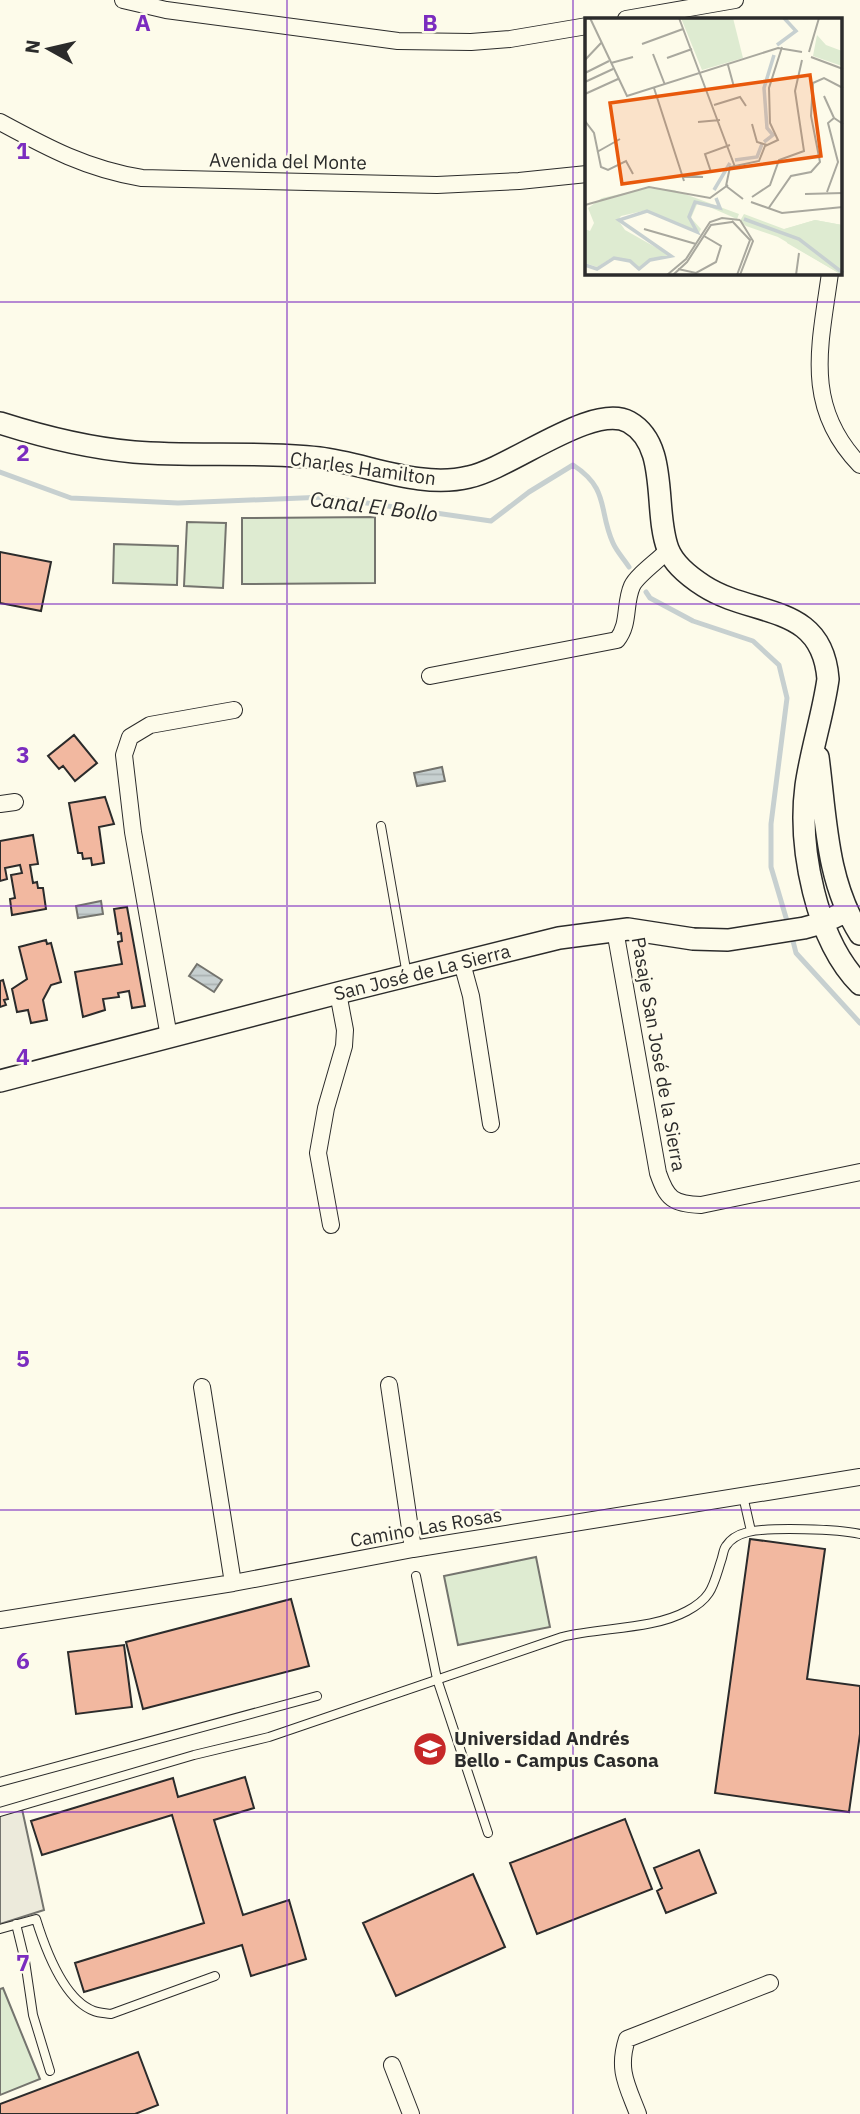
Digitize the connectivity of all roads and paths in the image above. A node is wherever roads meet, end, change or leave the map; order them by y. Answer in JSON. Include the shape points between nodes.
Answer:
{"nodes":[{"id":1,"x":124,"y":0,"type":"edge"},
{"id":2,"x":736,"y":0,"type":"edge"},
{"id":3,"x":632,"y":18,"type":"edge"},
{"id":4,"x":585,"y":26,"type":"edge"},
{"id":5,"x":0,"y":122,"type":"edge"},
{"id":6,"x":585,"y":174,"type":"edge"},
{"id":7,"x":830,"y":275,"type":"edge"},
{"id":8,"x":0,"y":423,"type":"edge"},
{"id":9,"x":860,"y":465,"type":"edge"},
{"id":10,"x":668,"y":550,"type":"junction"},
{"id":11,"x":430,"y":676,"type":"dead end"},
{"id":12,"x":234,"y":710,"type":"dead end"},
{"id":13,"x":816,"y":741,"type":"junction"},
{"id":14,"x":381,"y":826,"type":"dead end"},
{"id":15,"x":847,"y":911,"type":"junction"},
{"id":16,"x":822,"y":923,"type":"junction"},
{"id":17,"x":615,"y":930,"type":"junction"},
{"id":18,"x":860,"y":934,"type":"edge"},
{"id":19,"x":462,"y":962,"type":"junction"},
{"id":20,"x":407,"y":976,"type":"junction"},
{"id":21,"x":860,"y":984,"type":"edge"},
{"id":22,"x":338,"y":993,"type":"junction"},
{"id":23,"x":169,"y":1037,"type":"junction"},
{"id":24,"x":0,"y":1081,"type":"edge"},
{"id":25,"x":491,"y":1124,"type":"dead end"},
{"id":26,"x":860,"y":1172,"type":"edge"},
{"id":27,"x":331,"y":1225,"type":"dead end"},
{"id":28,"x":389,"y":1385,"type":"dead end"},
{"id":29,"x":202,"y":1387,"type":"dead end"},
{"id":30,"x":860,"y":1477,"type":"edge"},
{"id":31,"x":743,"y":1496,"type":"junction"},
{"id":32,"x":751,"y":1531,"type":"junction"},
{"id":33,"x":860,"y":1534,"type":"edge"},
{"id":34,"x":413,"y":1549,"type":"junction"},
{"id":35,"x":416,"y":1576,"type":"dead end"},
{"id":36,"x":233,"y":1583,"type":"junction"},
{"id":37,"x":0,"y":1620,"type":"edge"},
{"id":38,"x":437,"y":1679,"type":"junction"},
{"id":39,"x":317,"y":1696,"type":"dead end"},
{"id":40,"x":0,"y":1783,"type":"edge"},
{"id":41,"x":0,"y":1812,"type":"edge"},
{"id":42,"x":488,"y":1833,"type":"dead end"},
{"id":43,"x":16,"y":1924,"type":"junction"},
{"id":44,"x":0,"y":1929,"type":"edge"},
{"id":45,"x":215,"y":1976,"type":"dead end"},
{"id":46,"x":770,"y":1983,"type":"dead end"},
{"id":47,"x":392,"y":2065,"type":"dead end"},
{"id":48,"x":50,"y":2071,"type":"dead end"},
{"id":49,"x":411,"y":2114,"type":"edge"},
{"id":50,"x":638,"y":2114,"type":"edge"}],
"edges":[{"from":1,"to":4,"type":"street","via":[[166,10],[398,41],[484,41]]},
{"from":2,"to":3,"type":"street"},
{"from":5,"to":6,"type":"street","name":"Avenida del Monte","via":[[61,155],[142,178],[437,185]]},
{"from":7,"to":9,"type":"street","via":[[819,356],[820,390],[838,439]]},
{"from":8,"to":10,"type":"street","name":"Charles Hamilton","via":[[105,449],[315,458],[442,481],[503,466],[586,422],[615,417],[641,431],[653,450]]},
{"from":10,"to":11,"type":"street","via":[[632,584],[626,623],[617,640]]},
{"from":10,"to":13,"type":"street","name":"Charles Hamilton","via":[[677,565],[706,588],[790,619],[815,636],[827,663],[828,680]]},
{"from":12,"to":23,"type":"street","via":[[150,725],[130,737],[124,755]]},
{"from":13,"to":15,"type":"street","name":"Charles Hamilton","via":[[830,854]]},
{"from":13,"to":16,"type":"street","name":"Charles Hamilton","via":[[804,818]]},
{"from":14,"to":20,"type":"lane"},
{"from":15,"to":16,"type":"street","name":"San José de La Sierra"},
{"from":15,"to":18,"type":"street","name":"Charles Hamilton"},
{"from":16,"to":17,"type":"street","name":"San José de La Sierra","via":[[728,940]]},
{"from":16,"to":21,"type":"street","name":"Charles Hamilton"},
{"from":17,"to":19,"type":"street","name":"San José de La Sierra"},
{"from":17,"to":26,"type":"street","name":"Pasaje San José de la Sierra","via":[[658,1173],[673,1200],[701,1205]]},
{"from":19,"to":20,"type":"street","name":"San José de La Sierra"},
{"from":19,"to":25,"type":"street"},
{"from":20,"to":22,"type":"street","name":"San José de La Sierra"},
{"from":22,"to":23,"type":"street","name":"San José de La Sierra"},
{"from":22,"to":27,"type":"street","via":[[344,1046],[318,1153]]},
{"from":23,"to":24,"type":"street","name":"San José de La Sierra"},
{"from":28,"to":34,"type":"street"},
{"from":29,"to":36,"type":"street"},
{"from":30,"to":31,"type":"street","name":"Camino Las Rosas"},
{"from":31,"to":32,"type":"lane"},
{"from":31,"to":34,"type":"street","name":"Camino Las Rosas"},
{"from":32,"to":33,"type":"lane","via":[[845,1530]]},
{"from":32,"to":38,"type":"lane","via":[[726,1546],[711,1592],[686,1612],[654,1623],[562,1637]]},
{"from":34,"to":36,"type":"street","name":"Camino Las Rosas"},
{"from":35,"to":38,"type":"lane"},
{"from":36,"to":37,"type":"street","name":"Camino Las Rosas"},
{"from":38,"to":41,"type":"lane","via":[[269,1737]]},
{"from":38,"to":42,"type":"lane"},
{"from":39,"to":40,"type":"lane"},
{"from":43,"to":44,"type":"lane"},
{"from":43,"to":45,"type":"lane","via":[[36,1919],[47,1955],[77,2001],[94,2012],[111,2014]]},
{"from":43,"to":48,"type":"lane","via":[[33,2015]]},
{"from":46,"to":50,"type":"street","via":[[627,2039],[622,2056],[624,2078]]},
{"from":47,"to":49,"type":"street"}]}
